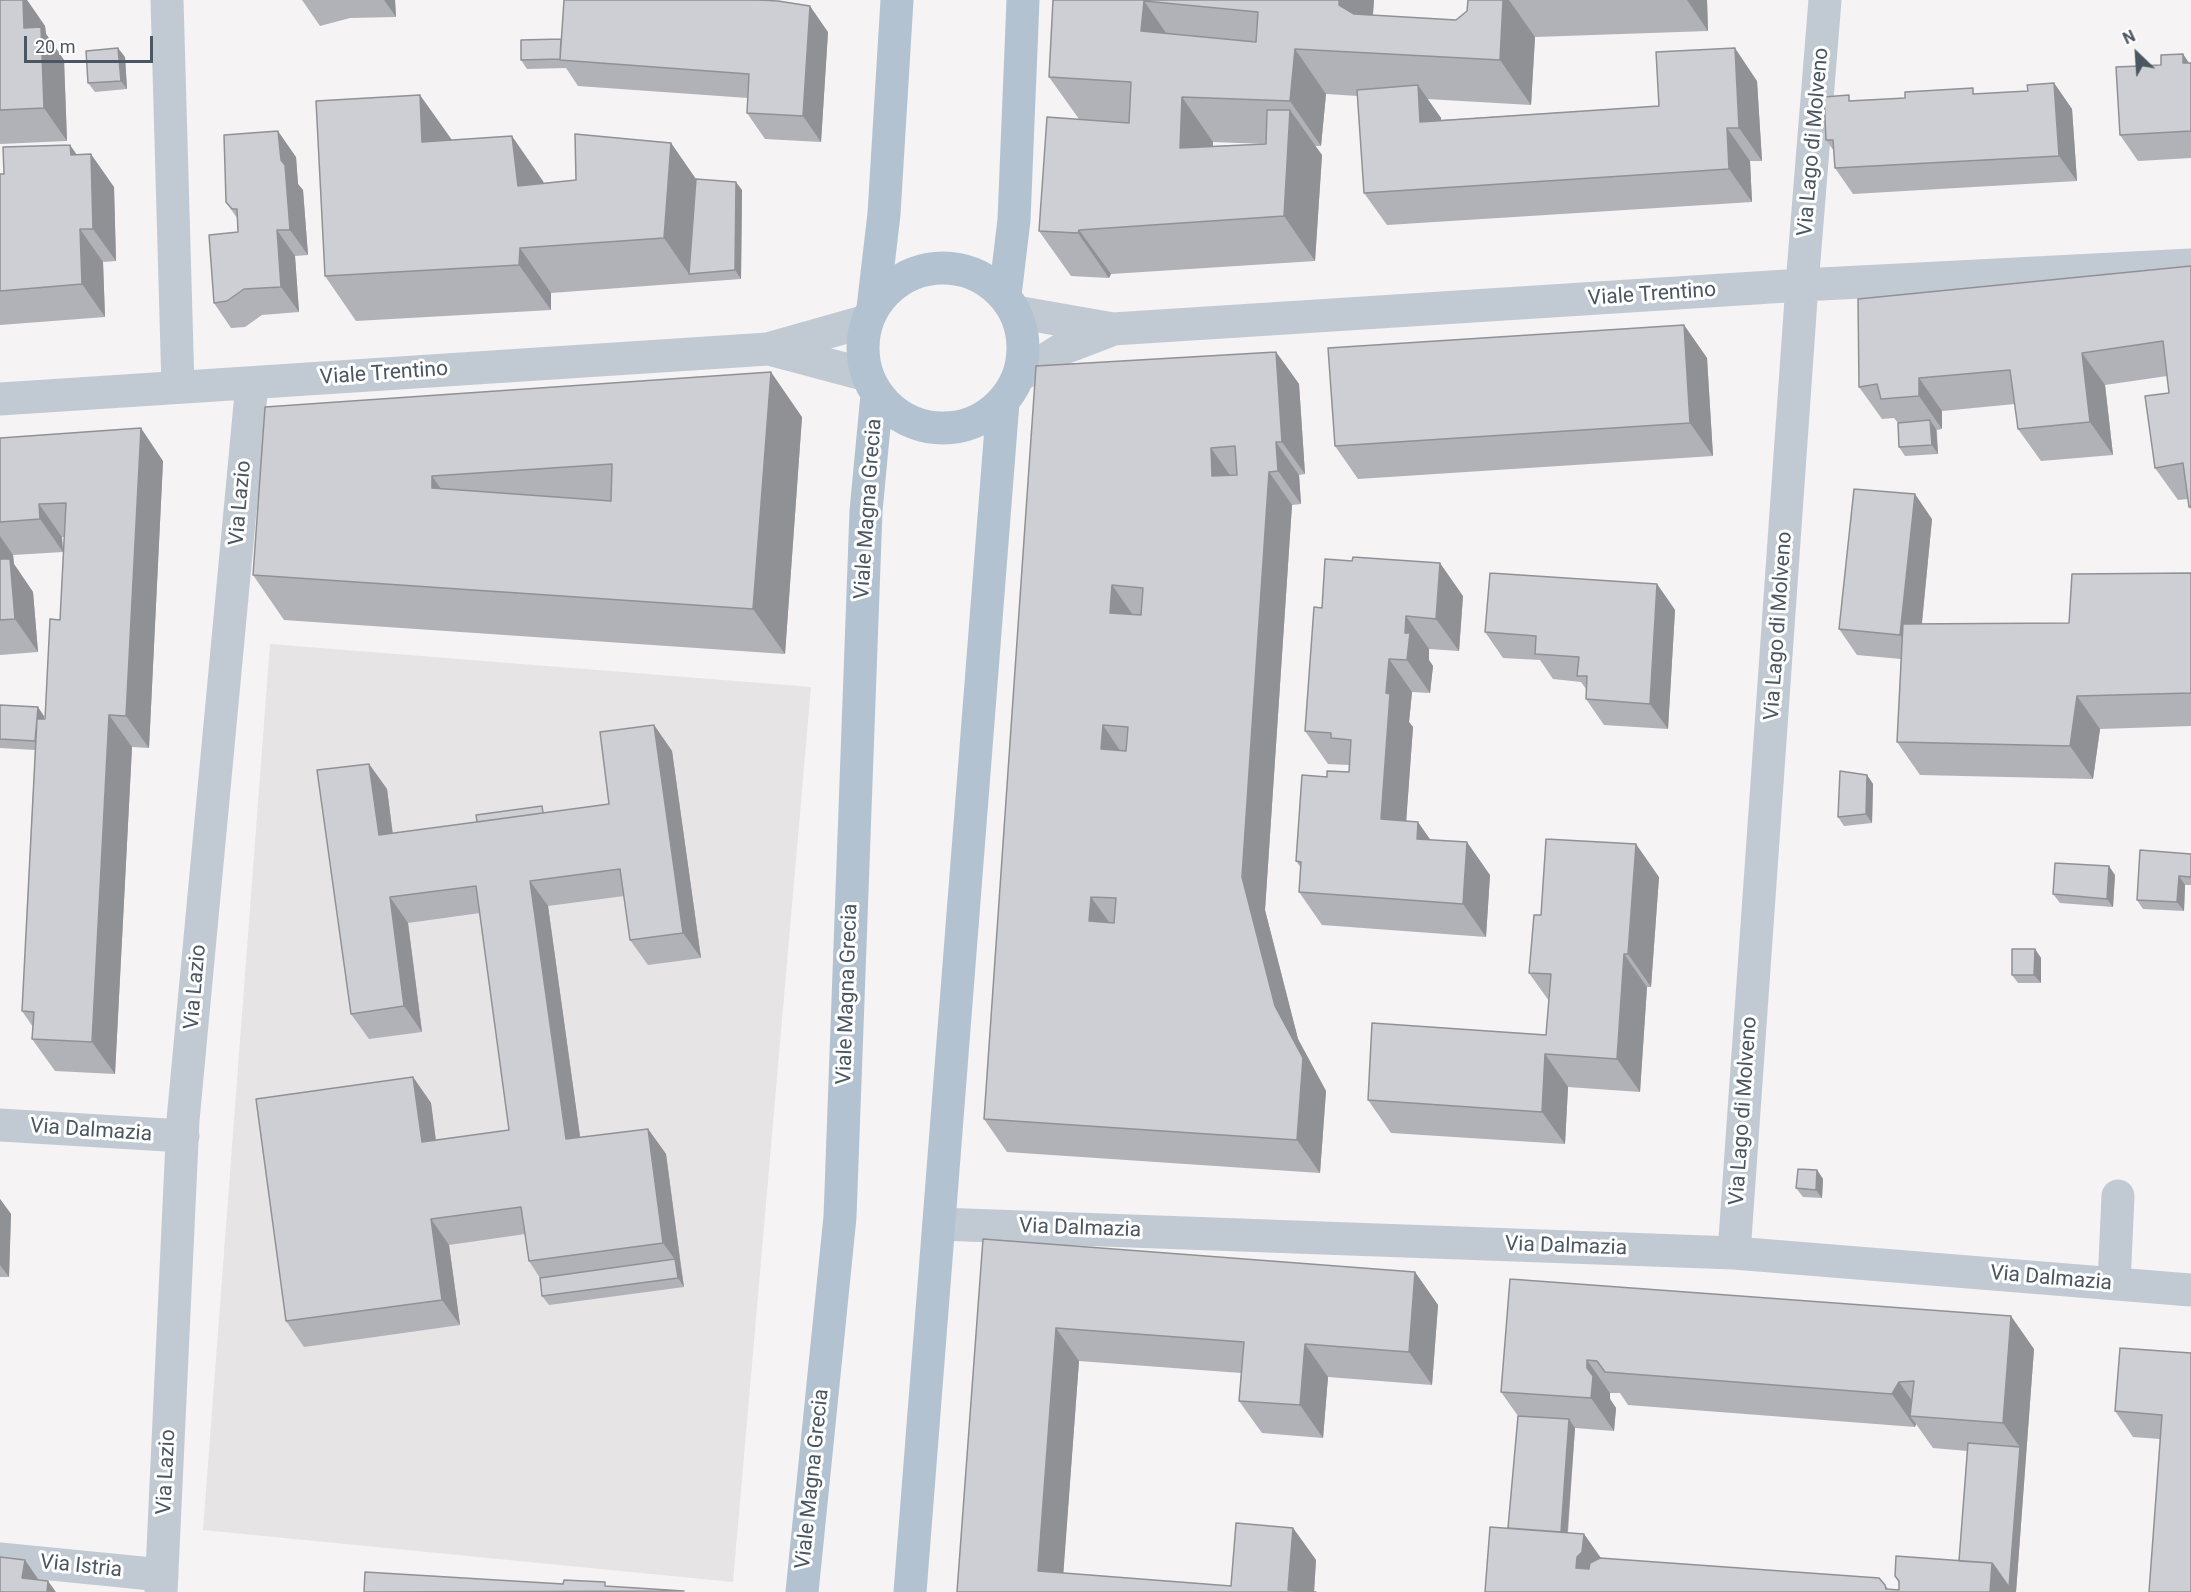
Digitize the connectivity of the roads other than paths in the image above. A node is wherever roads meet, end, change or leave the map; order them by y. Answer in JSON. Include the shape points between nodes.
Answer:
{"nodes":[{"id":1,"x":167,"y":0,"type":"edge"},
{"id":2,"x":897,"y":0,"type":"edge"},
{"id":3,"x":1023,"y":0,"type":"edge"},
{"id":4,"x":1825,"y":0,"type":"edge"},
{"id":5,"x":2191,"y":265,"type":"edge"},
{"id":6,"x":1802,"y":285,"type":"junction"},
{"id":7,"x":1011,"y":304,"type":"junction"},
{"id":8,"x":870,"y":314,"type":"junction"},
{"id":9,"x":1113,"y":329,"type":"junction"},
{"id":10,"x":768,"y":349,"type":"junction"},
{"id":11,"x":252,"y":383,"type":"junction"},
{"id":12,"x":872,"y":385,"type":"junction"},
{"id":13,"x":178,"y":387,"type":"junction"},
{"id":14,"x":1011,"y":389,"type":"junction"},
{"id":15,"x":0,"y":399,"type":"edge"},
{"id":16,"x":0,"y":1125,"type":"edge"},
{"id":17,"x":183,"y":1136,"type":"junction"},
{"id":18,"x":2118,"y":1196,"type":"dead end"},
{"id":19,"x":939,"y":1224,"type":"junction"},
{"id":20,"x":1734,"y":1253,"type":"junction"},
{"id":21,"x":2114,"y":1284,"type":"junction"},
{"id":22,"x":2191,"y":1290,"type":"edge"},
{"id":23,"x":0,"y":1558,"type":"edge"},
{"id":24,"x":161,"y":1583,"type":"edge"},
{"id":25,"x":802,"y":1592,"type":"edge"},
{"id":26,"x":910,"y":1592,"type":"edge"}],
"edges":[{"from":1,"to":13,"type":"street"},
{"from":2,"to":8,"type":"main road","via":[[884,214]]},
{"from":3,"to":7,"type":"main road"},
{"from":4,"to":6,"type":"street","name":"Via Lago di Molveno"},
{"from":5,"to":6,"type":"street","name":"Viale Trentino"},
{"from":6,"to":9,"type":"street","name":"Viale Trentino"},
{"from":6,"to":20,"type":"street","name":"Via Lago di Molveno"},
{"from":7,"to":8,"type":"main road","via":[[981,276],[952,267],[921,270],[894,284]]},
{"from":7,"to":9,"type":"street","name":"Viale Trentino"},
{"from":7,"to":14,"type":"main road","via":[[1023,333],[1024,354]]},
{"from":8,"to":10,"type":"street","name":"Viale Trentino"},
{"from":8,"to":12,"type":"main road","via":[[862,348]]},
{"from":9,"to":14,"type":"street","name":"Viale Trentino","via":[[1064,348]]},
{"from":10,"to":11,"type":"street","name":"Viale Trentino"},
{"from":10,"to":12,"type":"street","name":"Viale Trentino"},
{"from":11,"to":13,"type":"street","name":"Viale Trentino"},
{"from":11,"to":17,"type":"street","name":"Via Lazio"},
{"from":12,"to":14,"type":"main road","via":[[904,419],[939,428],[974,423]]},
{"from":12,"to":25,"type":"main road","name":"Viale Magna Grecia","via":[[840,1217]]},
{"from":13,"to":15,"type":"street","name":"Viale Trentino"},
{"from":14,"to":19,"type":"main road"},
{"from":16,"to":17,"type":"street","name":"Via Dalmazia"},
{"from":17,"to":24,"type":"street","name":"Via Lazio"},
{"from":18,"to":21,"type":"street"},
{"from":19,"to":20,"type":"street","name":"Via Dalmazia"},
{"from":19,"to":26,"type":"main road"},
{"from":20,"to":21,"type":"street","name":"Via Dalmazia"},
{"from":21,"to":22,"type":"street","name":"Via Dalmazia"},
{"from":23,"to":24,"type":"street","name":"Via Istria"}]}
